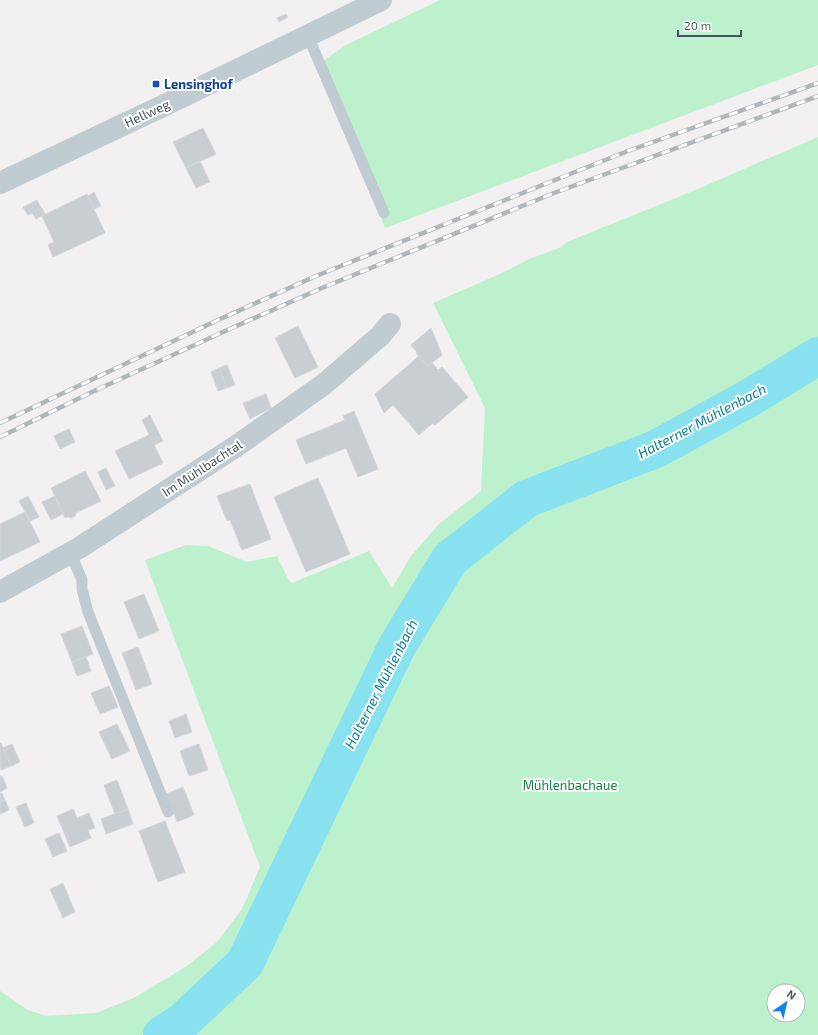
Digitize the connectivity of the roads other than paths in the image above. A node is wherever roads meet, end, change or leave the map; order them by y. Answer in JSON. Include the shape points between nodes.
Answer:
{"nodes":[{"id":1,"x":381,"y":0,"type":"edge"},
{"id":2,"x":308,"y":36,"type":"junction"},
{"id":3,"x":0,"y":183,"type":"edge"},
{"id":4,"x":384,"y":212,"type":"dead end"},
{"id":5,"x":390,"y":324,"type":"dead end"},
{"id":6,"x":70,"y":552,"type":"junction"},
{"id":7,"x":0,"y":592,"type":"edge"},
{"id":8,"x":168,"y":812,"type":"dead end"}],
"edges":[{"from":1,"to":2,"type":"street","name":"Hellweg"},
{"from":2,"to":3,"type":"street","name":"Hellweg"},
{"from":2,"to":4,"type":"lane"},
{"from":5,"to":6,"type":"street","name":"Im Mühlbachtal","via":[[380,336],[323,385],[235,446]]},
{"from":6,"to":7,"type":"street","name":"Im Mühlbachtal"},
{"from":6,"to":8,"type":"lane","via":[[82,580],[88,612]]}]}
